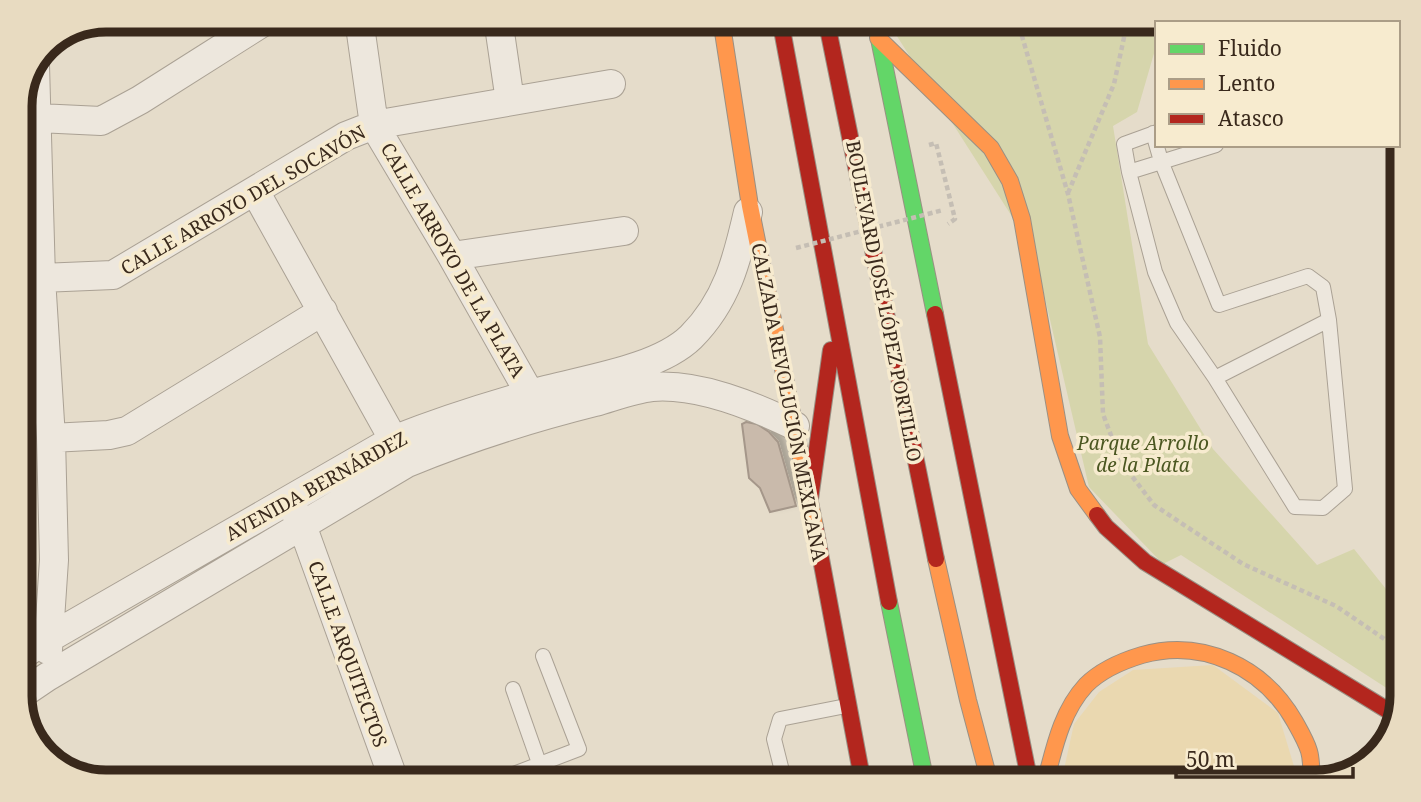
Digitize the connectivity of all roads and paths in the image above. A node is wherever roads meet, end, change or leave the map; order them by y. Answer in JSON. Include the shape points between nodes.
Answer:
{"nodes":[{"id":1,"x":247,"y":32,"type":"edge"},
{"id":2,"x":361,"y":32,"type":"edge"},
{"id":3,"x":500,"y":32,"type":"edge"},
{"id":4,"x":723,"y":32,"type":"edge"},
{"id":5,"x":782,"y":32,"type":"edge"},
{"id":6,"x":829,"y":32,"type":"edge"},
{"id":7,"x":877,"y":32,"type":"edge"},
{"id":8,"x":1021,"y":32,"type":"edge"},
{"id":9,"x":1125,"y":32,"type":"edge"},
{"id":10,"x":878,"y":38,"type":"junction"},
{"id":11,"x":37,"y":79,"type":"edge"},
{"id":12,"x":611,"y":84,"type":"dead end"},
{"id":13,"x":510,"y":101,"type":"junction"},
{"id":14,"x":38,"y":118,"type":"junction"},
{"id":15,"x":374,"y":125,"type":"junction"},
{"id":16,"x":1155,"y":132,"type":"edge"},
{"id":17,"x":936,"y":143,"type":"dead end"},
{"id":18,"x":1158,"y":147,"type":"edge"},
{"id":19,"x":1209,"y":147,"type":"edge"},
{"id":20,"x":1161,"y":161,"type":"junction"},
{"id":21,"x":1129,"y":172,"type":"junction"},
{"id":22,"x":255,"y":191,"type":"junction"},
{"id":23,"x":1068,"y":194,"type":"junction"},
{"id":24,"x":750,"y":206,"type":"junction"},
{"id":25,"x":943,"y":210,"type":"dead end"},
{"id":26,"x":956,"y":219,"type":"dead end"},
{"id":27,"x":624,"y":231,"type":"dead end"},
{"id":28,"x":796,"y":248,"type":"dead end"},
{"id":29,"x":452,"y":256,"type":"junction"},
{"id":30,"x":41,"y":278,"type":"junction"},
{"id":31,"x":323,"y":312,"type":"junction"},
{"id":32,"x":1329,"y":320,"type":"junction"},
{"id":33,"x":836,"y":321,"type":"junction"},
{"id":34,"x":1215,"y":378,"type":"junction"},
{"id":35,"x":537,"y":405,"type":"junction"},
{"id":36,"x":795,"y":426,"type":"junction"},
{"id":37,"x":51,"y":438,"type":"junction"},
{"id":38,"x":400,"y":452,"type":"junction"},
{"id":39,"x":810,"y":499,"type":"junction"},
{"id":40,"x":288,"y":500,"type":"junction"},
{"id":41,"x":302,"y":525,"type":"junction"},
{"id":42,"x":49,"y":638,"type":"junction"},
{"id":43,"x":1390,"y":643,"type":"edge"},
{"id":44,"x":32,"y":649,"type":"edge"},
{"id":45,"x":543,"y":656,"type":"dead end"},
{"id":46,"x":47,"y":677,"type":"junction"},
{"id":47,"x":32,"y":687,"type":"edge"},
{"id":48,"x":513,"y":688,"type":"dead end"},
{"id":49,"x":848,"y":705,"type":"junction"},
{"id":50,"x":1388,"y":711,"type":"edge"},
{"id":51,"x":540,"y":764,"type":"junction"},
{"id":52,"x":390,"y":770,"type":"edge"},
{"id":53,"x":524,"y":770,"type":"edge"},
{"id":54,"x":542,"y":770,"type":"edge"},
{"id":55,"x":782,"y":770,"type":"edge"},
{"id":56,"x":860,"y":770,"type":"edge"},
{"id":57,"x":923,"y":770,"type":"edge"},
{"id":58,"x":987,"y":770,"type":"edge"},
{"id":59,"x":1027,"y":770,"type":"edge"},
{"id":60,"x":1049,"y":770,"type":"edge"},
{"id":61,"x":1311,"y":770,"type":"edge"}],
"edges":[{"from":1,"to":14,"type":"street","via":[[101,121]]},
{"from":2,"to":15,"type":"street","name":"CALLE ARROYO DE LA PLATA"},
{"from":3,"to":13,"type":"street"},
{"from":4,"to":24,"type":"main road","name":"CALZADA REVOLUCIÓN MEXICANA"},
{"from":5,"to":33,"type":"main road"},
{"from":6,"to":58,"type":"main road","name":"BOULEVARD JOSÉ LÓPEZ PORTILLO","via":[[941,583]]},
{"from":7,"to":10,"type":"main road"},
{"from":8,"to":23,"type":"path"},
{"from":9,"to":23,"type":"path","via":[[1114,84]]},
{"from":10,"to":50,"type":"main road","via":[[991,148],[1010,181],[1022,219],[1060,436],[1078,489],[1106,527],[1144,562]]},
{"from":10,"to":59,"type":"main road"},
{"from":11,"to":14,"type":"street"},
{"from":12,"to":13,"type":"street","name":"CALLE ARROYO DEL SOCAVÓN"},
{"from":13,"to":15,"type":"street","name":"CALLE ARROYO DEL SOCAVÓN"},
{"from":14,"to":30,"type":"street"},
{"from":15,"to":22,"type":"street","name":"CALLE ARROYO DEL SOCAVÓN","via":[[346,136]]},
{"from":15,"to":29,"type":"street","name":"CALLE ARROYO DE LA PLATA"},
{"from":16,"to":21,"type":"lane","via":[[1124,145]]},
{"from":17,"to":26,"type":"path"},
{"from":18,"to":20,"type":"lane"},
{"from":19,"to":20,"type":"lane"},
{"from":20,"to":21,"type":"lane"},
{"from":20,"to":32,"type":"lane","via":[[1219,305],[1308,276],[1323,287]]},
{"from":21,"to":34,"type":"lane","via":[[1155,272],[1177,323]]},
{"from":22,"to":30,"type":"street","name":"CALLE ARROYO DEL SOCAVÓN","via":[[113,275]]},
{"from":22,"to":31,"type":"street"},
{"from":23,"to":43,"type":"path","via":[[1100,337],[1102,414],[1121,463],[1154,505],[1243,564],[1336,606]]},
{"from":24,"to":35,"type":"street","name":"AVENIDA BERNÁRDEZ","via":[[736,266],[719,301],[690,338],[653,362]]},
{"from":24,"to":36,"type":"main road","name":"CALZADA REVOLUCIÓN MEXICANA"},
{"from":25,"to":28,"type":"path","bridge":true},
{"from":27,"to":29,"type":"street"},
{"from":29,"to":35,"type":"street","name":"CALLE ARROYO DE LA PLATA"},
{"from":30,"to":37,"type":"street"},
{"from":31,"to":37,"type":"street","via":[[127,431]]},
{"from":31,"to":38,"type":"street"},
{"from":32,"to":34,"type":"lane"},
{"from":32,"to":34,"type":"lane","via":[[1345,489],[1323,508],[1296,507]]},
{"from":33,"to":39,"type":"main road"},
{"from":33,"to":57,"type":"main road"},
{"from":35,"to":36,"type":"street","name":"AVENIDA BERNÁRDEZ","via":[[651,387],[684,388],[760,409]]},
{"from":35,"to":38,"type":"street","name":"AVENIDA BERNÁRDEZ","via":[[423,428]]},
{"from":36,"to":39,"type":"main road","name":"CALZADA REVOLUCIÓN MEXICANA"},
{"from":37,"to":42,"type":"street","via":[[54,560]]},
{"from":38,"to":40,"type":"street","name":"AVENIDA BERNÁRDEZ"},
{"from":38,"to":41,"type":"street","name":"AVENIDA BERNÁRDEZ"},
{"from":39,"to":49,"type":"main road","name":"CALZADA REVOLUCIÓN MEXICANA"},
{"from":40,"to":41,"type":"street","name":"CALLE ARQUITECTOS"},
{"from":40,"to":42,"type":"street","name":"AVENIDA BERNÁRDEZ"},
{"from":41,"to":46,"type":"street","name":"AVENIDA BERNÁRDEZ"},
{"from":41,"to":52,"type":"street","name":"CALLE ARQUITECTOS"},
{"from":42,"to":44,"type":"street","name":"AVENIDA BERNÁRDEZ"},
{"from":42,"to":46,"type":"street"},
{"from":45,"to":51,"type":"lane","via":[[579,749]]},
{"from":46,"to":47,"type":"street","name":"AVENIDA BERNÁRDEZ"},
{"from":48,"to":51,"type":"lane"},
{"from":49,"to":55,"type":"lane","via":[[780,719],[774,739]]},
{"from":49,"to":56,"type":"main road","name":"CALZADA REVOLUCIÓN MEXICANA"},
{"from":51,"to":53,"type":"lane"},
{"from":51,"to":54,"type":"lane"},
{"from":60,"to":61,"type":"main road","via":[[1062,720],[1087,684],[1140,655],[1183,649],[1231,660],[1258,676],[1295,719],[1309,750]]}]}
